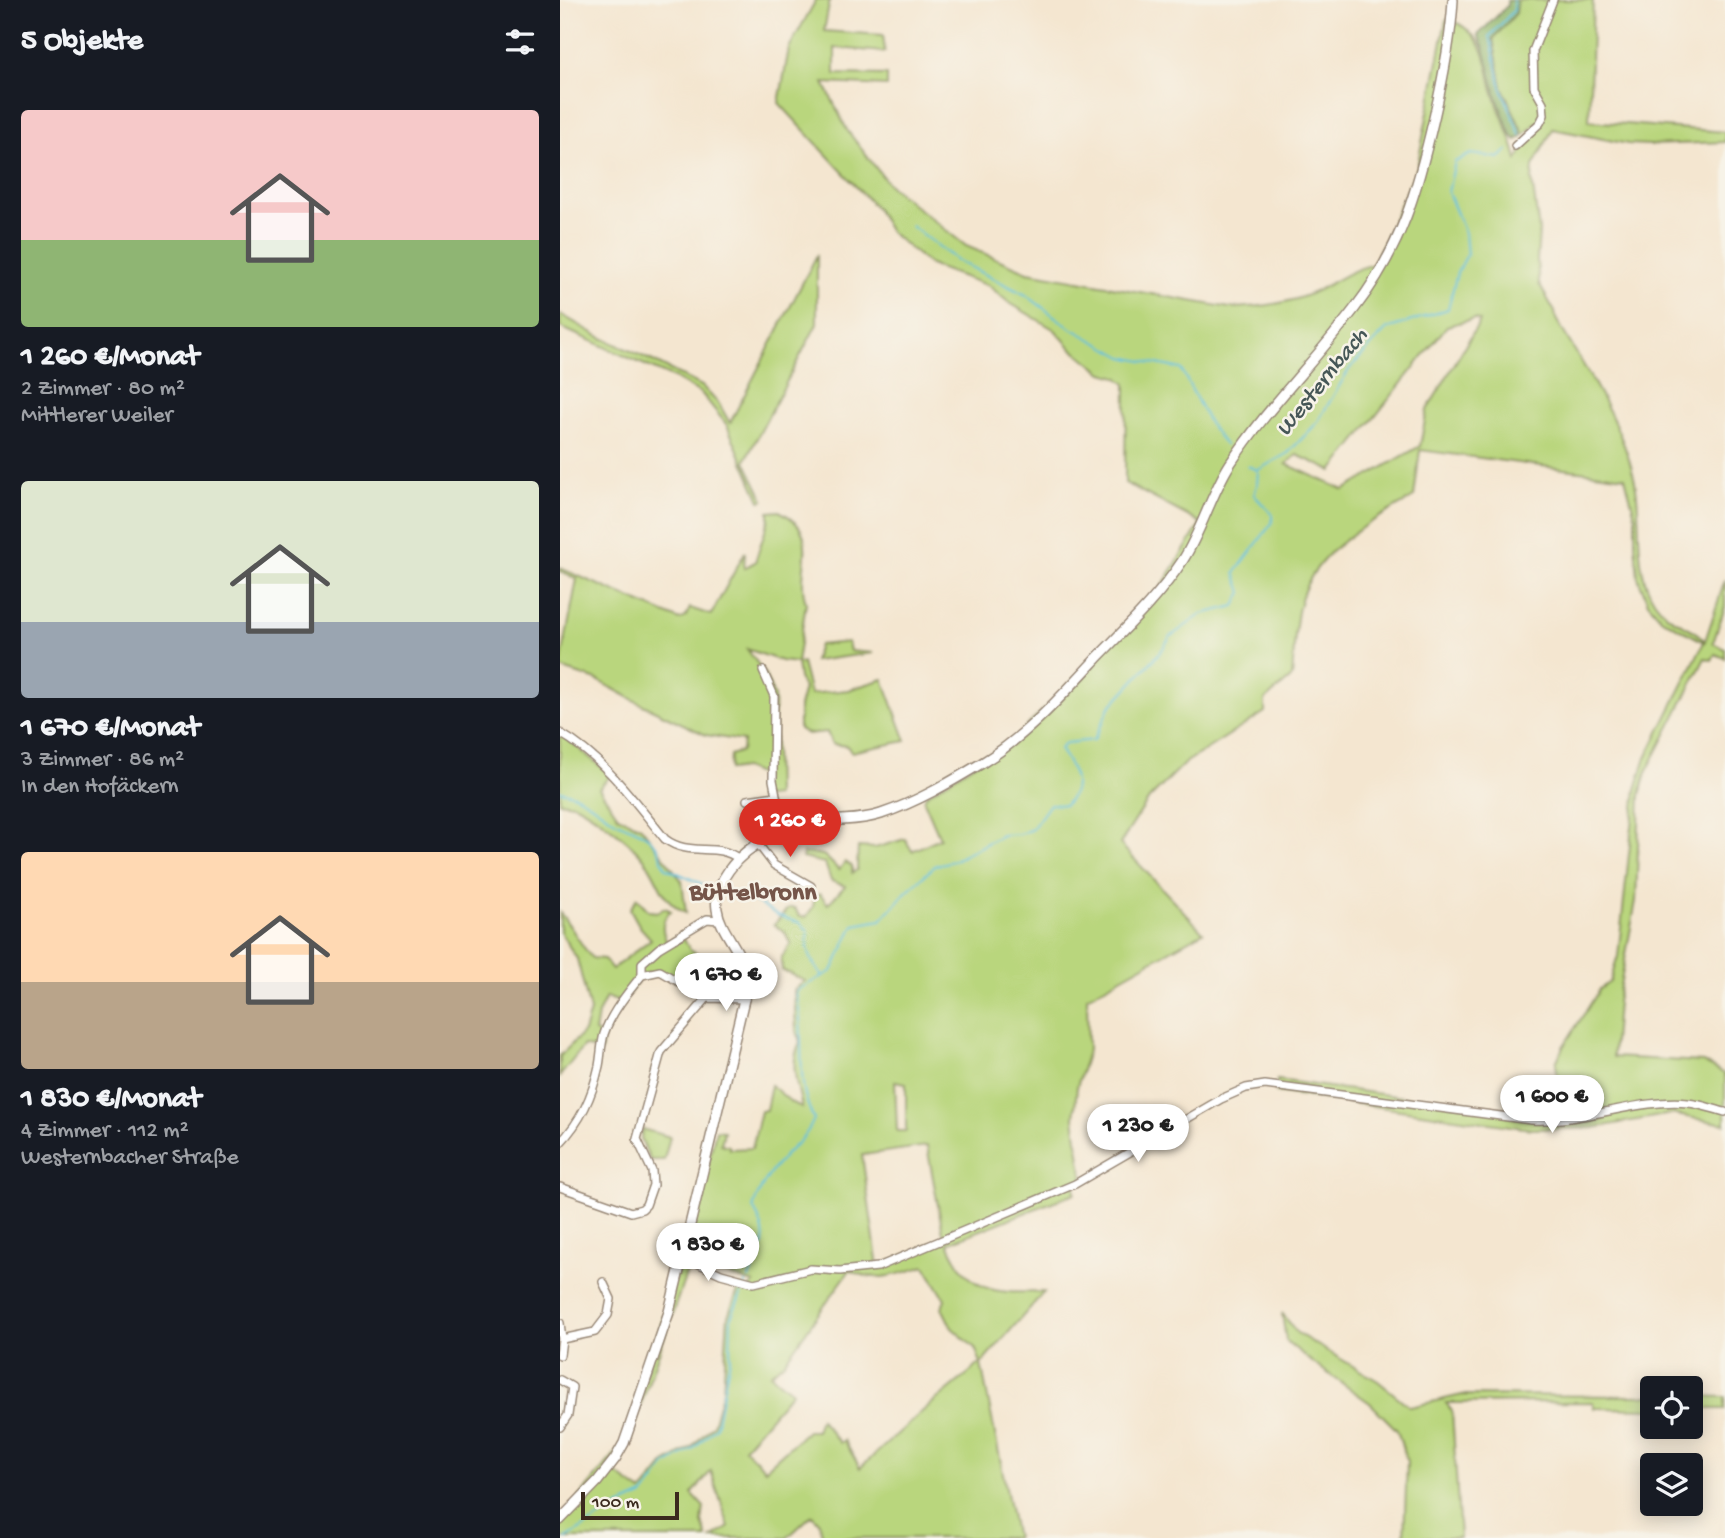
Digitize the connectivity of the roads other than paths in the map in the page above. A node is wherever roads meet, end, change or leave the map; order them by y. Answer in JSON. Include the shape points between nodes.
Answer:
{"nodes":[{"id":1,"x":1453,"y":0,"type":"edge"},
{"id":2,"x":1553,"y":0,"type":"edge"},
{"id":3,"x":1516,"y":146,"type":"dead end"},
{"id":4,"x":763,"y":671,"type":"dead end"},
{"id":5,"x":560,"y":733,"type":"edge"},
{"id":6,"x":776,"y":796,"type":"junction"},
{"id":7,"x":747,"y":800,"type":"dead end"},
{"id":8,"x":783,"y":831,"type":"junction"},
{"id":9,"x":758,"y":844,"type":"junction"},
{"id":10,"x":739,"y":859,"type":"junction"},
{"id":11,"x":811,"y":886,"type":"dead end"},
{"id":12,"x":719,"y":920,"type":"junction"},
{"id":13,"x":642,"y":975,"type":"junction"},
{"id":14,"x":707,"y":998,"type":"junction"},
{"id":15,"x":745,"y":999,"type":"junction"},
{"id":16,"x":1725,"y":1112,"type":"edge"},
{"id":17,"x":560,"y":1143,"type":"edge"},
{"id":18,"x":560,"y":1187,"type":"edge"},
{"id":19,"x":682,"y":1260,"type":"junction"},
{"id":20,"x":603,"y":1282,"type":"dead end"},
{"id":21,"x":560,"y":1323,"type":"edge"},
{"id":22,"x":562,"y":1339,"type":"junction"},
{"id":23,"x":560,"y":1355,"type":"edge"},
{"id":24,"x":560,"y":1380,"type":"edge"},
{"id":25,"x":560,"y":1427,"type":"edge"},
{"id":26,"x":560,"y":1520,"type":"edge"}],
"edges":[{"from":1,"to":8,"type":"street","via":[[1441,84],[1414,199],[1402,229],[1357,306],[1242,447],[1185,556],[1154,599],[1042,714],[987,760],[934,792],[878,815]]},
{"from":2,"to":3,"type":"street","via":[[1533,51],[1534,87],[1544,115]]},
{"from":4,"to":6,"type":"street","via":[[774,696]]},
{"from":5,"to":10,"type":"street","via":[[591,755],[673,845],[728,851]]},
{"from":6,"to":7,"type":"street"},
{"from":6,"to":8,"type":"street"},
{"from":8,"to":9,"type":"street"},
{"from":9,"to":10,"type":"street"},
{"from":9,"to":11,"type":"street","via":[[773,864]]},
{"from":10,"to":12,"type":"street","via":[[723,880],[717,900]]},
{"from":12,"to":13,"type":"street","via":[[707,919],[659,948],[642,962]]},
{"from":12,"to":15,"type":"street","via":[[743,959]]},
{"from":13,"to":14,"type":"street","via":[[660,971]]},
{"from":13,"to":17,"type":"street","via":[[610,1018],[587,1106]]},
{"from":14,"to":15,"type":"street"},
{"from":14,"to":18,"type":"street","via":[[661,1052],[637,1139],[654,1178],[646,1205],[631,1212]]},
{"from":15,"to":19,"type":"street"},
{"from":16,"to":19,"type":"street","via":[[1668,1102],[1551,1121],[1265,1085],[1222,1098],[1075,1184],[878,1267],[811,1269],[754,1283]]},
{"from":19,"to":26,"type":"street","via":[[656,1355],[624,1443],[597,1482]]},
{"from":20,"to":22,"type":"street","via":[[611,1299],[608,1315],[595,1332]]},
{"from":21,"to":22,"type":"street"},
{"from":22,"to":23,"type":"street"},
{"from":24,"to":25,"type":"street","via":[[572,1387],[568,1415]]}]}
